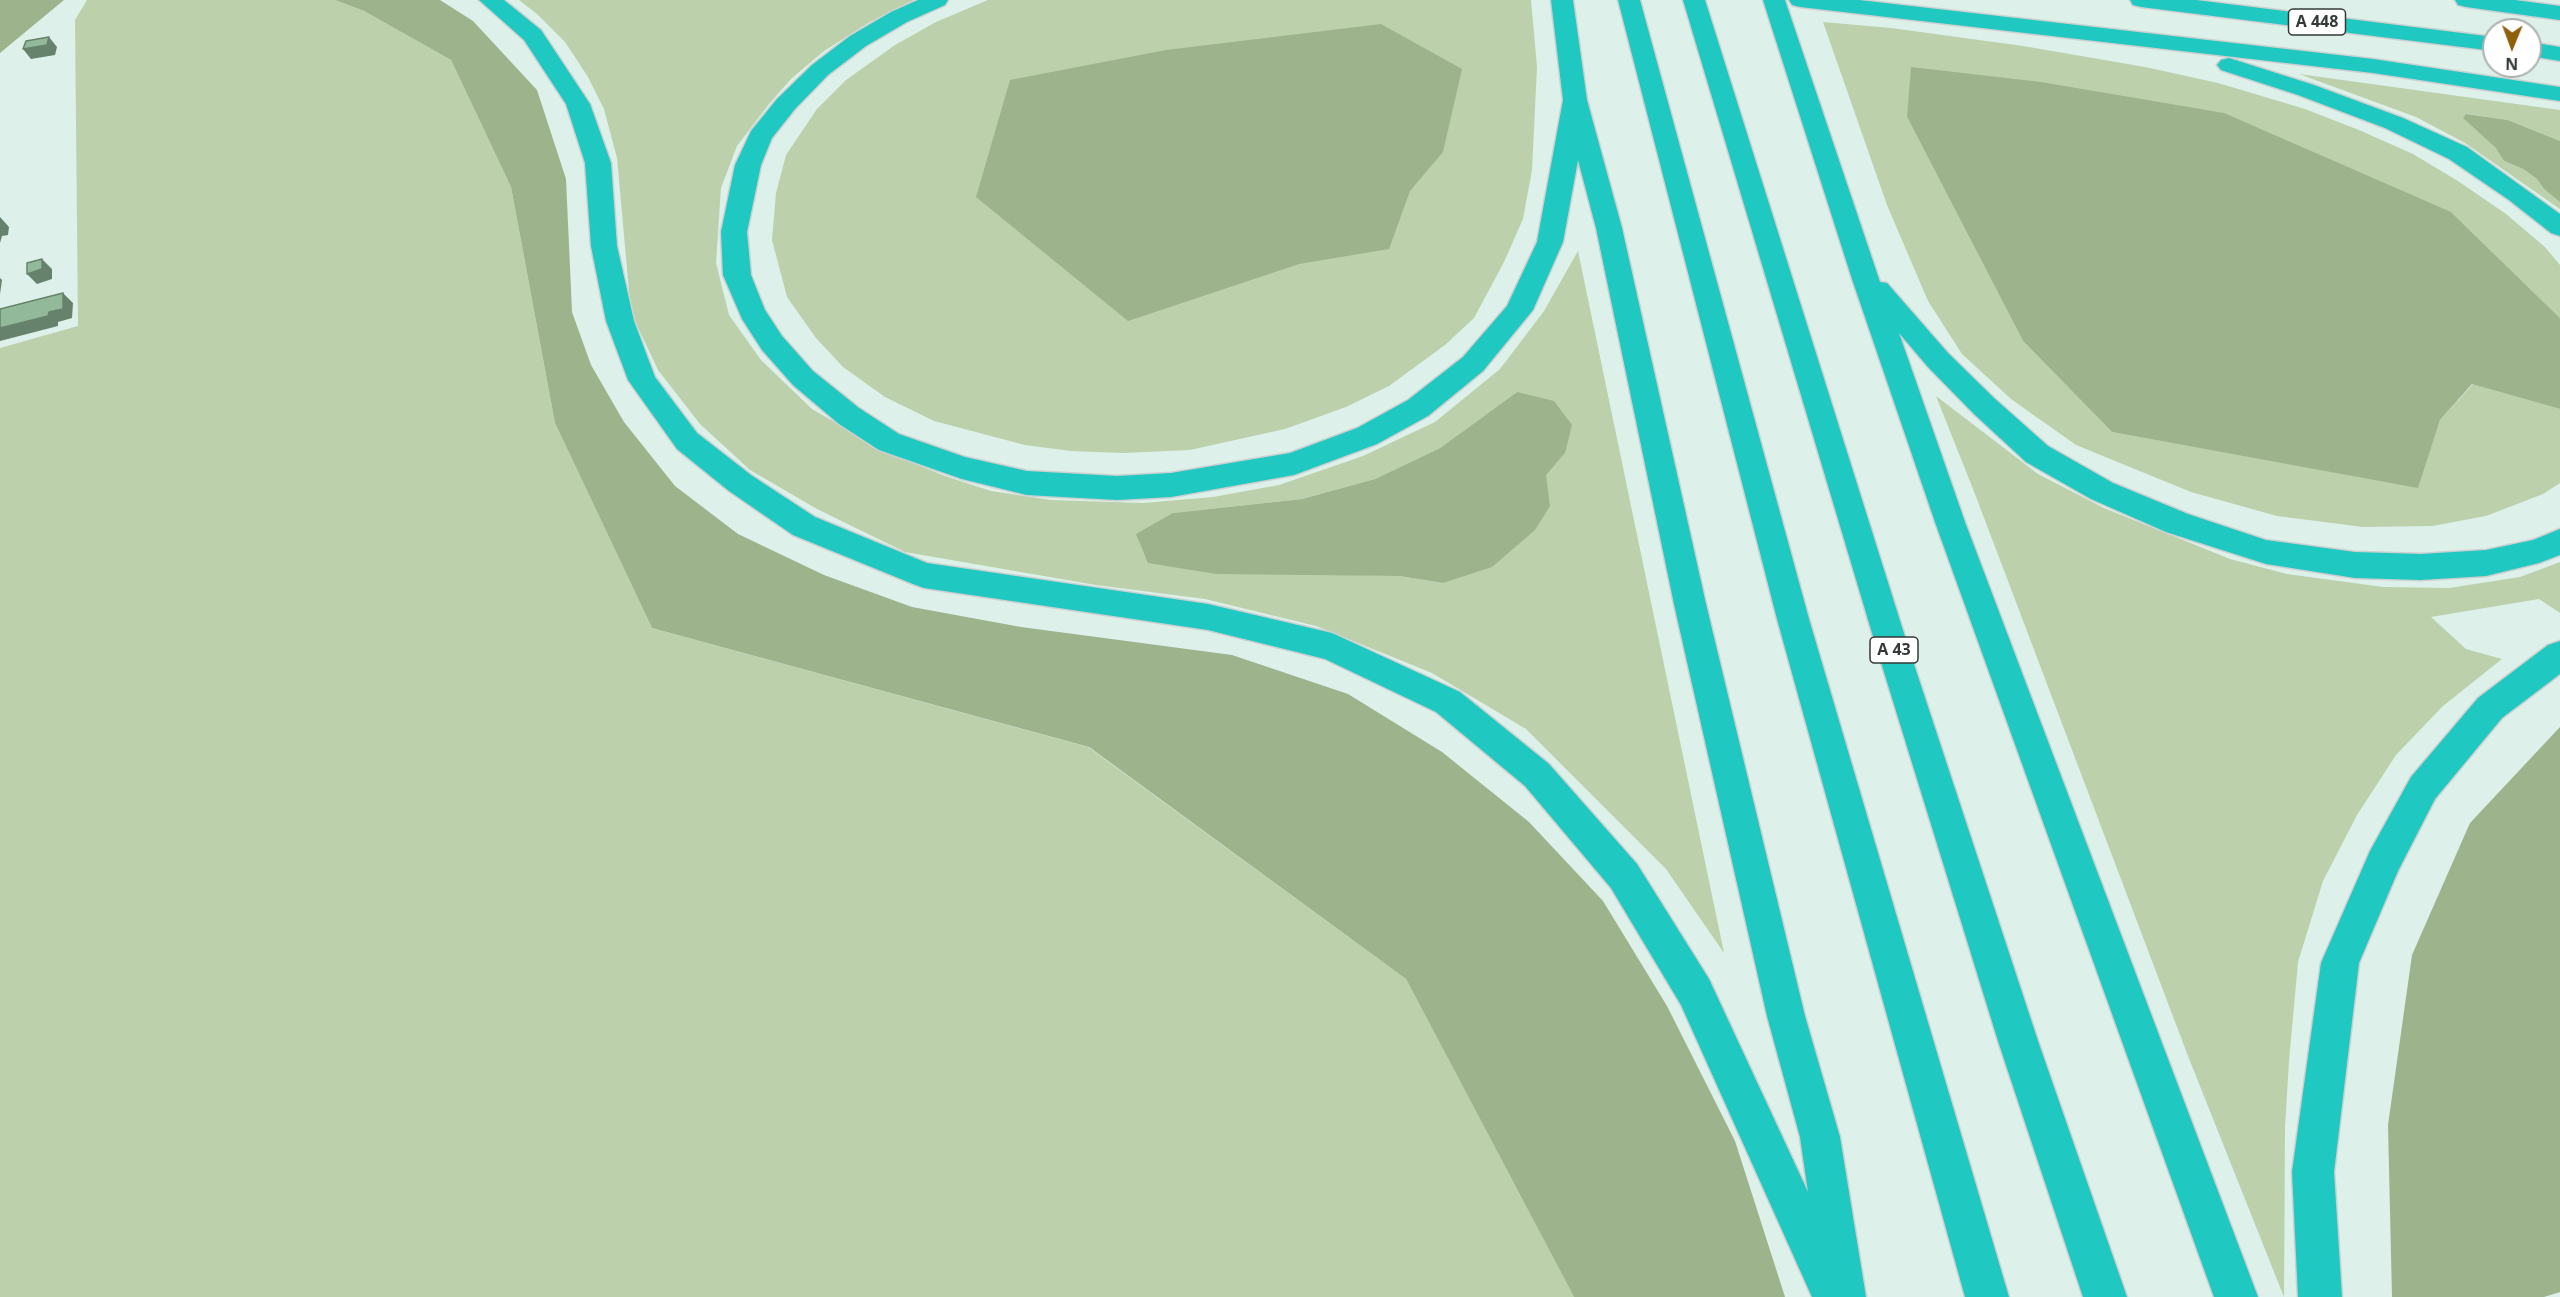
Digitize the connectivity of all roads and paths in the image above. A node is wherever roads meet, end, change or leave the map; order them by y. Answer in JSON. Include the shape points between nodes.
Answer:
{"nodes":[{"id":1,"x":490,"y":0,"type":"edge"},
{"id":2,"x":937,"y":0,"type":"edge"},
{"id":3,"x":1562,"y":0,"type":"edge"},
{"id":4,"x":1629,"y":0,"type":"edge"},
{"id":5,"x":1694,"y":0,"type":"edge"},
{"id":6,"x":1774,"y":0,"type":"edge"},
{"id":7,"x":1800,"y":0,"type":"edge"},
{"id":8,"x":2141,"y":0,"type":"edge"},
{"id":9,"x":2466,"y":0,"type":"edge"},
{"id":10,"x":2560,"y":13,"type":"edge"},
{"id":11,"x":2482,"y":43,"type":"edge"},
{"id":12,"x":2162,"y":44,"type":"junction"},
{"id":13,"x":2542,"y":51,"type":"edge"},
{"id":14,"x":2560,"y":54,"type":"edge"},
{"id":15,"x":2560,"y":94,"type":"edge"},
{"id":16,"x":1575,"y":100,"type":"junction"},
{"id":17,"x":2560,"y":227,"type":"edge"},
{"id":18,"x":1866,"y":279,"type":"junction"},
{"id":19,"x":2560,"y":541,"type":"edge"},
{"id":20,"x":2560,"y":655,"type":"edge"},
{"id":21,"x":1834,"y":1297,"type":"edge"},
{"id":22,"x":1846,"y":1297,"type":"edge"},
{"id":23,"x":1987,"y":1297,"type":"edge"},
{"id":24,"x":2105,"y":1297,"type":"edge"},
{"id":25,"x":2236,"y":1297,"type":"edge"},
{"id":26,"x":2320,"y":1297,"type":"edge"}],
"edges":[{"from":1,"to":21,"type":"highway","via":[[533,35],[578,104],[598,163],[604,246],[620,321],[642,380],[687,441],[804,526],[924,575],[1231,622],[1332,647],[1448,702],[1537,775],[1624,876],[1695,992]]},
{"from":2,"to":16,"type":"highway","via":[[858,40],[820,70],[760,136],[748,165],[734,232],[737,275],[752,312],[772,343],[803,378],[849,416],[889,442],[962,468],[1027,483],[1117,489],[1242,474],[1294,464],[1367,436],[1418,408],[1473,364],[1519,310],[1550,242]]},
{"from":3,"to":16,"type":"highway"},
{"from":4,"to":23,"type":"highway","via":[[1793,619]]},
{"from":5,"to":24,"type":"highway","number":"A 43","via":[[1891,643],[2018,1041]]},
{"from":6,"to":18,"type":"highway"},
{"from":7,"to":12,"type":"highway"},
{"from":8,"to":11,"type":"highway","number":"A 448"},
{"from":9,"to":10,"type":"highway"},
{"from":12,"to":15,"type":"highway","via":[[2373,66]]},
{"from":12,"to":17,"type":"highway","via":[[2394,123],[2448,148]]},
{"from":13,"to":14,"type":"highway"},
{"from":16,"to":22,"type":"highway","via":[[1609,228],[1690,604],[1786,1016],[1820,1137]]},
{"from":18,"to":19,"type":"highway","via":[[1938,360],[2037,454],[2102,491],[2177,523],[2266,552],[2355,565],[2421,567],[2486,563],[2540,551]]},
{"from":18,"to":25,"type":"highway","via":[[1963,556]]},
{"from":20,"to":26,"type":"highway","via":[[2490,708],[2423,788],[2383,863],[2340,963],[2313,1172]]}]}
